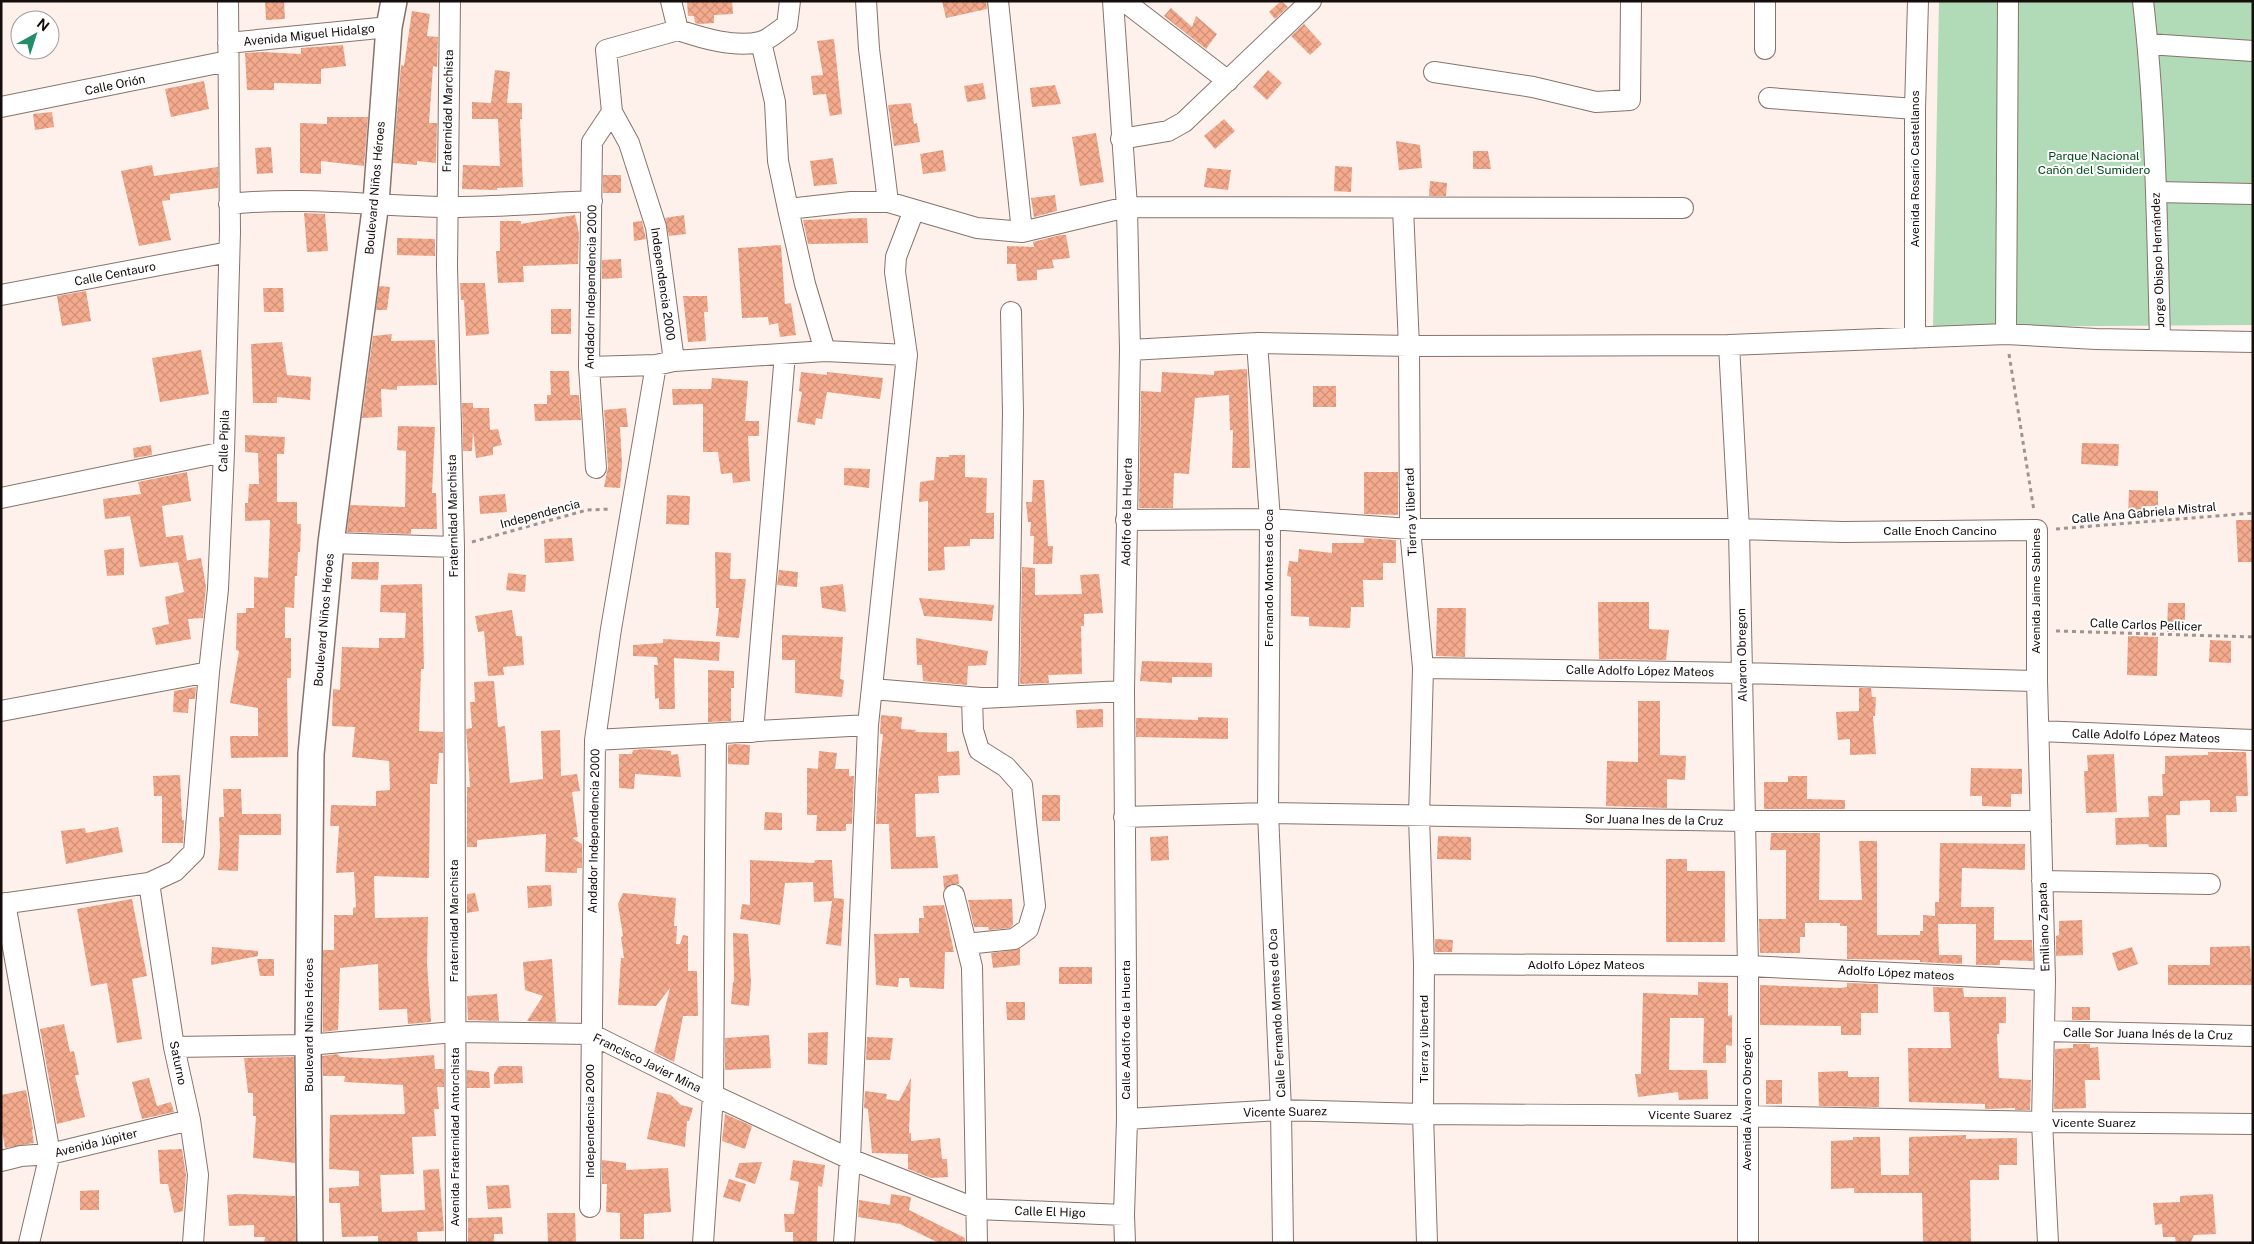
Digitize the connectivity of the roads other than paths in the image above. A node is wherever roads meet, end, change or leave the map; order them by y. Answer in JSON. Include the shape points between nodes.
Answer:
{"nodes":[{"id":1,"x":228,"y":1,"type":"edge"},
{"id":2,"x":394,"y":1,"type":"edge"},
{"id":3,"x":450,"y":1,"type":"edge"},
{"id":4,"x":671,"y":1,"type":"edge"},
{"id":5,"x":790,"y":1,"type":"edge"},
{"id":6,"x":866,"y":1,"type":"edge"},
{"id":7,"x":998,"y":1,"type":"edge"},
{"id":8,"x":1113,"y":1,"type":"edge"},
{"id":9,"x":1124,"y":1,"type":"edge"},
{"id":10,"x":1311,"y":1,"type":"edge"},
{"id":11,"x":1631,"y":1,"type":"edge"},
{"id":12,"x":1766,"y":1,"type":"edge"},
{"id":13,"x":1918,"y":1,"type":"edge"},
{"id":14,"x":2008,"y":1,"type":"edge"},
{"id":15,"x":2143,"y":1,"type":"edge"},
{"id":16,"x":389,"y":27,"type":"junction"},
{"id":17,"x":678,"y":30,"type":"junction"},
{"id":18,"x":761,"y":42,"type":"junction"},
{"id":19,"x":2148,"y":44,"type":"junction"},
{"id":20,"x":1765,"y":49,"type":"dead end"},
{"id":21,"x":2253,"y":51,"type":"edge"},
{"id":22,"x":228,"y":52,"type":"junction"},
{"id":23,"x":1434,"y":72,"type":"dead end"},
{"id":24,"x":1228,"y":81,"type":"junction"},
{"id":25,"x":1769,"y":98,"type":"dead end"},
{"id":26,"x":1,"y":107,"type":"edge"},
{"id":27,"x":1915,"y":109,"type":"junction"},
{"id":28,"x":612,"y":112,"type":"junction"},
{"id":29,"x":1121,"y":139,"type":"junction"},
{"id":30,"x":2156,"y":192,"type":"junction"},
{"id":31,"x":2253,"y":194,"type":"edge"},
{"id":32,"x":592,"y":201,"type":"junction"},
{"id":33,"x":376,"y":202,"type":"junction"},
{"id":34,"x":888,"y":202,"type":"junction"},
{"id":35,"x":230,"y":204,"type":"junction"},
{"id":36,"x":447,"y":207,"type":"junction"},
{"id":37,"x":1127,"y":207,"type":"junction"},
{"id":38,"x":1402,"y":208,"type":"junction"},
{"id":39,"x":1683,"y":208,"type":"dead end"},
{"id":40,"x":788,"y":209,"type":"junction"},
{"id":41,"x":914,"y":210,"type":"junction"},
{"id":42,"x":1022,"y":232,"type":"junction"},
{"id":43,"x":229,"y":252,"type":"junction"},
{"id":44,"x":1,"y":295,"type":"edge"},
{"id":45,"x":1011,"y":312,"type":"dead end"},
{"id":46,"x":2006,"y":334,"type":"junction"},
{"id":47,"x":1915,"y":338,"type":"junction"},
{"id":48,"x":2160,"y":340,"type":"junction"},
{"id":49,"x":2253,"y":342,"type":"edge"},
{"id":50,"x":1257,"y":343,"type":"junction"},
{"id":51,"x":1728,"y":345,"type":"junction"},
{"id":52,"x":1410,"y":346,"type":"junction"},
{"id":53,"x":1130,"y":350,"type":"junction"},
{"id":54,"x":824,"y":351,"type":"junction"},
{"id":55,"x":785,"y":354,"type":"junction"},
{"id":56,"x":907,"y":355,"type":"junction"},
{"id":57,"x":665,"y":363,"type":"junction"},
{"id":58,"x":589,"y":367,"type":"junction"},
{"id":59,"x":224,"y":452,"type":"junction"},
{"id":60,"x":596,"y":468,"type":"dead end"},
{"id":61,"x":1,"y":498,"type":"edge"},
{"id":62,"x":1270,"y":519,"type":"junction"},
{"id":63,"x":1126,"y":520,"type":"junction"},
{"id":64,"x":1410,"y":529,"type":"junction"},
{"id":65,"x":1739,"y":529,"type":"junction"},
{"id":66,"x":2037,"y":530,"type":"joint"},
{"id":67,"x":331,"y":543,"type":"junction"},
{"id":68,"x":454,"y":547,"type":"junction"},
{"id":69,"x":611,"y":628,"type":"joint"},
{"id":70,"x":1423,"y":668,"type":"junction"},
{"id":71,"x":209,"y":672,"type":"junction"},
{"id":72,"x":1742,"y":673,"type":"junction"},
{"id":73,"x":2036,"y":681,"type":"junction"},
{"id":74,"x":872,"y":690,"type":"junction"},
{"id":75,"x":1124,"y":691,"type":"junction"},
{"id":76,"x":1008,"y":696,"type":"junction"},
{"id":77,"x":972,"y":698,"type":"junction"},
{"id":78,"x":1,"y":711,"type":"edge"},
{"id":79,"x":868,"y":725,"type":"junction"},
{"id":80,"x":2038,"y":731,"type":"junction"},
{"id":81,"x":753,"y":732,"type":"junction"},
{"id":82,"x":716,"y":734,"type":"junction"},
{"id":83,"x":595,"y":740,"type":"junction"},
{"id":84,"x":2253,"y":740,"type":"edge"},
{"id":85,"x":1268,"y":813,"type":"junction"},
{"id":86,"x":1124,"y":817,"type":"junction"},
{"id":87,"x":1418,"y":817,"type":"junction"},
{"id":88,"x":2041,"y":821,"type":"junction"},
{"id":89,"x":1745,"y":822,"type":"junction"},
{"id":90,"x":2042,"y":881,"type":"junction"},
{"id":91,"x":149,"y":883,"type":"junction"},
{"id":92,"x":2210,"y":884,"type":"dead end"},
{"id":93,"x":954,"y":895,"type":"dead end"},
{"id":94,"x":3,"y":903,"type":"edge"},
{"id":95,"x":966,"y":944,"type":"junction"},
{"id":96,"x":1424,"y":964,"type":"junction"},
{"id":97,"x":1748,"y":966,"type":"junction"},
{"id":98,"x":2045,"y":980,"type":"junction"},
{"id":99,"x":2044,"y":1031,"type":"junction"},
{"id":100,"x":454,"y":1032,"type":"junction"},
{"id":101,"x":591,"y":1034,"type":"junction"},
{"id":102,"x":2253,"y":1036,"type":"edge"},
{"id":103,"x":308,"y":1045,"type":"junction"},
{"id":104,"x":174,"y":1047,"type":"junction"},
{"id":105,"x":713,"y":1095,"type":"junction"},
{"id":106,"x":1281,"y":1110,"type":"junction"},
{"id":107,"x":1423,"y":1114,"type":"junction"},
{"id":108,"x":1747,"y":1116,"type":"junction"},
{"id":109,"x":1127,"y":1119,"type":"junction"},
{"id":110,"x":190,"y":1120,"type":"junction"},
{"id":111,"x":2042,"y":1122,"type":"junction"},
{"id":112,"x":2253,"y":1124,"type":"edge"},
{"id":113,"x":50,"y":1154,"type":"junction"},
{"id":114,"x":850,"y":1159,"type":"junction"},
{"id":115,"x":1,"y":1161,"type":"edge"},
{"id":116,"x":590,"y":1207,"type":"dead end"},
{"id":117,"x":976,"y":1209,"type":"junction"},
{"id":118,"x":1124,"y":1215,"type":"junction"},
{"id":119,"x":29,"y":1243,"type":"edge"},
{"id":120,"x":193,"y":1243,"type":"edge"},
{"id":121,"x":310,"y":1243,"type":"edge"},
{"id":122,"x":456,"y":1243,"type":"edge"},
{"id":123,"x":704,"y":1243,"type":"edge"},
{"id":124,"x":844,"y":1243,"type":"edge"},
{"id":125,"x":977,"y":1243,"type":"edge"},
{"id":126,"x":1125,"y":1243,"type":"edge"},
{"id":127,"x":1283,"y":1243,"type":"edge"},
{"id":128,"x":1428,"y":1243,"type":"edge"},
{"id":129,"x":1748,"y":1243,"type":"edge"},
{"id":130,"x":2048,"y":1243,"type":"edge"}],
"edges":[{"from":1,"to":22,"type":"street","name":"Calle Pípila"},
{"from":2,"to":16,"type":"street","name":"Boulevard Niños Héroes"},
{"from":3,"to":36,"type":"street","name":"Fraternidad Marchista"},
{"from":4,"to":17,"type":"street"},
{"from":5,"to":18,"type":"street","via":[[787,25]]},
{"from":6,"to":34,"type":"street"},
{"from":7,"to":42,"type":"street"},
{"from":8,"to":29,"type":"street","name":"Adolfo de la Huerta"},
{"from":9,"to":24,"type":"street"},
{"from":10,"to":24,"type":"street"},
{"from":11,"to":23,"type":"street","via":[[1630,100],[1596,102],[1533,87]]},
{"from":12,"to":20,"type":"street"},
{"from":13,"to":27,"type":"street","name":"Avenida Rosario Castellanos"},
{"from":14,"to":46,"type":"street"},
{"from":15,"to":19,"type":"street","name":"Jorge Obispo Hernández"},
{"from":16,"to":22,"type":"street","name":"Avenida Miguel Hidalgo"},
{"from":16,"to":33,"type":"street","name":"Boulevard Niños Héroes"},
{"from":17,"to":18,"type":"street","via":[[711,41]]},
{"from":17,"to":28,"type":"street","name":"Independencia 2000","via":[[606,50]]},
{"from":18,"to":40,"type":"street","via":[[775,102],[778,161]]},
{"from":19,"to":21,"type":"street"},
{"from":19,"to":30,"type":"street","name":"Jorge Obispo Hernández"},
{"from":22,"to":26,"type":"street","name":"Calle Orión"},
{"from":22,"to":35,"type":"street","name":"Calle Pípila"},
{"from":24,"to":29,"type":"street","via":[[1184,122],[1168,131]]},
{"from":25,"to":27,"type":"street"},
{"from":27,"to":47,"type":"street","name":"Avenida Rosario Castellanos"},
{"from":28,"to":32,"type":"street","name":"Andador Independencia 2000","via":[[592,142]]},
{"from":28,"to":57,"type":"street","name":"Independencia 2000","via":[[629,143],[656,227]]},
{"from":29,"to":37,"type":"street","name":"Adolfo de la Huerta"},
{"from":30,"to":31,"type":"street"},
{"from":30,"to":48,"type":"street","name":"Jorge Obispo Hernández"},
{"from":32,"to":36,"type":"street"},
{"from":32,"to":58,"type":"street","name":"Andador Independencia 2000"},
{"from":33,"to":35,"type":"street","via":[[267,200]]},
{"from":33,"to":36,"type":"street"},
{"from":33,"to":67,"type":"street","name":"Boulevard Niños Héroes"},
{"from":34,"to":40,"type":"street","via":[[850,202]]},
{"from":34,"to":41,"type":"street"},
{"from":35,"to":43,"type":"street","name":"Calle Pípila"},
{"from":36,"to":68,"type":"street","name":"Fraternidad Marchista"},
{"from":37,"to":38,"type":"street"},
{"from":37,"to":42,"type":"street"},
{"from":37,"to":53,"type":"street","name":"Adolfo de la Huerta"},
{"from":38,"to":39,"type":"street"},
{"from":38,"to":52,"type":"street","name":"Tierra y libertad"},
{"from":40,"to":54,"type":"street"},
{"from":41,"to":42,"type":"street","via":[[978,228]]},
{"from":41,"to":56,"type":"street","via":[[896,257],[895,272]]},
{"from":43,"to":44,"type":"street","name":"Calle Centauro"},
{"from":43,"to":59,"type":"street","name":"Calle Pípila"},
{"from":45,"to":76,"type":"street","via":[[1013,413]]},
{"from":46,"to":47,"type":"street"},
{"from":46,"to":48,"type":"street"},
{"from":47,"to":51,"type":"street"},
{"from":48,"to":49,"type":"street"},
{"from":50,"to":52,"type":"street"},
{"from":50,"to":53,"type":"street"},
{"from":50,"to":62,"type":"street","name":"Fernando Montes de Oca"},
{"from":51,"to":52,"type":"street"},
{"from":51,"to":65,"type":"street","name":"Alvaron Obregon"},
{"from":52,"to":64,"type":"street","name":"Tierra y libertad"},
{"from":53,"to":63,"type":"street","name":"Adolfo de la Huerta"},
{"from":54,"to":55,"type":"street"},
{"from":54,"to":56,"type":"street"},
{"from":55,"to":57,"type":"street"},
{"from":55,"to":81,"type":"street"},
{"from":56,"to":74,"type":"street"},
{"from":57,"to":58,"type":"street"},
{"from":57,"to":69,"type":"street","name":"Independencia 2000","via":[[632,508]]},
{"from":58,"to":60,"type":"street","name":"Andador Independencia 2000"},
{"from":59,"to":61,"type":"street"},
{"from":59,"to":71,"type":"street","name":"Calle Pípila","via":[[218,589]]},
{"from":62,"to":63,"type":"street","name":"Calle Enoch Cancino"},
{"from":62,"to":64,"type":"street","name":"Calle Enoch Cancino"},
{"from":62,"to":85,"type":"street","name":"Fernando Montes de Oca"},
{"from":63,"to":75,"type":"street","name":"Adolfo de la Huerta"},
{"from":64,"to":65,"type":"street","name":"Calle Enoch Cancino"},
{"from":64,"to":70,"type":"street","name":"Tierra y libertad"},
{"from":65,"to":66,"type":"street","name":"Calle Enoch Cancino","via":[[1843,532]]},
{"from":65,"to":72,"type":"street","name":"Alvaron Obregon"},
{"from":66,"to":73,"type":"street","name":"Avenida Jaime Sabines"},
{"from":67,"to":68,"type":"street"},
{"from":67,"to":103,"type":"street","name":"Boulevard Niños Héroes","via":[[312,754]]},
{"from":68,"to":100,"type":"street","name":"Fraternidad Marchista"},
{"from":69,"to":83,"type":"street","name":"Andador Independencia 2000"},
{"from":70,"to":72,"type":"street","name":"Calle Adolfo López Mateos"},
{"from":70,"to":87,"type":"street","name":"Tierra y libertad"},
{"from":71,"to":78,"type":"street"},
{"from":71,"to":91,"type":"street","name":"Calle Pípila","via":[[194,852],[175,871]]},
{"from":72,"to":73,"type":"street","name":"Calle Adolfo López Mateos"},
{"from":72,"to":89,"type":"street","name":"Alvaron Obregon"},
{"from":73,"to":80,"type":"street","name":"Avenida Jaime Sabines"},
{"from":74,"to":77,"type":"street"},
{"from":74,"to":79,"type":"street"},
{"from":75,"to":76,"type":"street"},
{"from":75,"to":86,"type":"street","name":"Adolfo de la Huerta"},
{"from":76,"to":77,"type":"street"},
{"from":77,"to":95,"type":"street","via":[[973,730],[979,750],[1006,767],[1022,785],[1035,906],[1028,929],[1014,939]]},
{"from":79,"to":81,"type":"street"},
{"from":79,"to":114,"type":"street"},
{"from":80,"to":84,"type":"street","name":"Calle Adolfo López Mateos"},
{"from":80,"to":88,"type":"street","name":"Emiliano Zapata"},
{"from":81,"to":82,"type":"street"},
{"from":82,"to":83,"type":"street"},
{"from":82,"to":105,"type":"street"},
{"from":83,"to":101,"type":"street","name":"Andador Independencia 2000"},
{"from":85,"to":86,"type":"street","name":"Sor Juana Ines de la Cruz"},
{"from":85,"to":87,"type":"street","name":"Sor Juana Ines de la Cruz"},
{"from":85,"to":106,"type":"street","name":"Calle Fernando Montes de Oca"},
{"from":86,"to":109,"type":"street","name":"Calle Adolfo de la Huerta"},
{"from":87,"to":89,"type":"street","name":"Sor Juana Ines de la Cruz"},
{"from":87,"to":96,"type":"street","name":"Tierra y libertad"},
{"from":88,"to":89,"type":"street","name":"Sor Juana Ines de la Cruz"},
{"from":88,"to":90,"type":"street","name":"Emiliano Zapata"},
{"from":89,"to":97,"type":"street","name":"Alvaron Obregon"},
{"from":90,"to":92,"type":"street"},
{"from":90,"to":98,"type":"street","name":"Emiliano Zapata"},
{"from":91,"to":94,"type":"street"},
{"from":91,"to":104,"type":"street","name":"Saturno"},
{"from":93,"to":95,"type":"street"},
{"from":94,"to":113,"type":"street"},
{"from":95,"to":117,"type":"street","via":[[972,967]]},
{"from":96,"to":97,"type":"street","name":"Adolfo López Mateos"},
{"from":96,"to":107,"type":"street","name":"Tierra y libertad"},
{"from":97,"to":98,"type":"street","name":"Adolfo López mateos"},
{"from":97,"to":108,"type":"street","name":"Avenida Álvaro Obregón"},
{"from":98,"to":99,"type":"street","name":"Emiliano Zapata"},
{"from":99,"to":102,"type":"street","name":"Calle Sor Juana Inés de la Cruz"},
{"from":99,"to":111,"type":"street","name":"Emiliano Zapata"},
{"from":100,"to":101,"type":"street","name":"Francisco Javier Mina"},
{"from":100,"to":103,"type":"street","name":"Francisco Javier Mina"},
{"from":100,"to":122,"type":"street","name":"Avenida Fraternidad Antorchista"},
{"from":101,"to":105,"type":"street","name":"Francisco Javier Mina"},
{"from":101,"to":116,"type":"street","name":"Independencia 2000"},
{"from":103,"to":104,"type":"street","name":"Francisco Javier Mina"},
{"from":103,"to":121,"type":"street","name":"Boulevard Niños Héroes"},
{"from":104,"to":110,"type":"street","name":"Saturno"},
{"from":105,"to":114,"type":"street","name":"Francisco Javier Mina"},
{"from":105,"to":123,"type":"street"},
{"from":106,"to":107,"type":"street","name":"Vicente Suarez"},
{"from":106,"to":109,"type":"street","name":"Vicente Suarez"},
{"from":106,"to":127,"type":"street","name":"Calle Fernando Montes de Oca"},
{"from":107,"to":108,"type":"street","name":"Vicente Suarez"},
{"from":107,"to":128,"type":"street","name":"Tierra y libertad"},
{"from":108,"to":111,"type":"street","name":"Vicente Suarez"},
{"from":108,"to":129,"type":"street","name":"Avenida Álvaro Obregón"},
{"from":109,"to":118,"type":"street","name":"Calle Adolfo de la Huerta"},
{"from":110,"to":113,"type":"street","name":"Avenida Júpiter"},
{"from":110,"to":120,"type":"street","name":"Saturno","via":[[198,1175]]},
{"from":111,"to":112,"type":"street","name":"Vicente Suarez"},
{"from":111,"to":130,"type":"street","name":"Emiliano Zapata"},
{"from":113,"to":115,"type":"street","name":"Avenida Júpiter"},
{"from":113,"to":119,"type":"street"},
{"from":114,"to":117,"type":"street","name":"Francisco Javier Mina"},
{"from":114,"to":124,"type":"street"},
{"from":117,"to":118,"type":"street","name":"Calle El Higo"},
{"from":117,"to":125,"type":"street"},
{"from":118,"to":126,"type":"street","name":"Calle Adolfo de la Huerta"}]}
